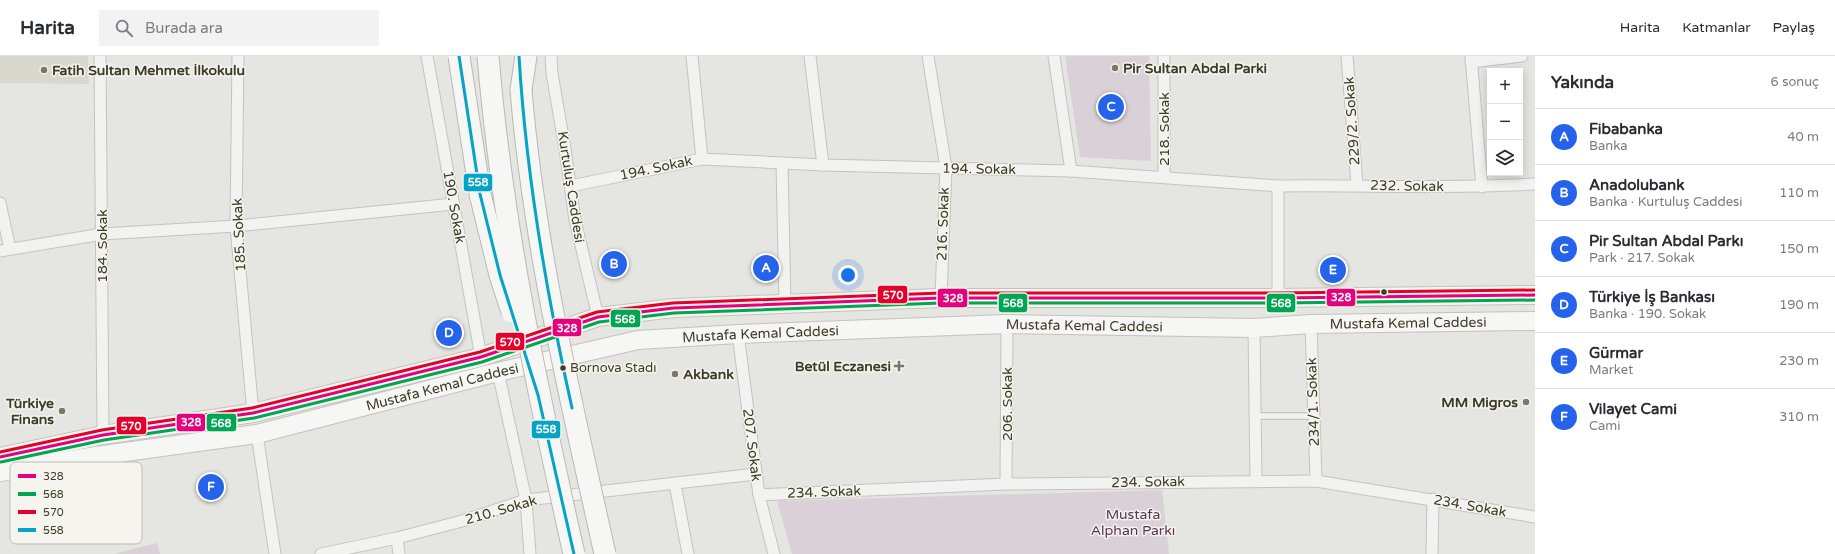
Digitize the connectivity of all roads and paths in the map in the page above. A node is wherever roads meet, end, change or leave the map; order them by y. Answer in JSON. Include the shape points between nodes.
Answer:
{"nodes":[{"id":1,"x":100,"y":56,"type":"edge"},
{"id":2,"x":238,"y":56,"type":"edge"},
{"id":3,"x":427,"y":56,"type":"edge"},
{"id":4,"x":459,"y":56,"type":"edge"},
{"id":5,"x":488,"y":56,"type":"edge"},
{"id":6,"x":519,"y":56,"type":"edge"},
{"id":7,"x":526,"y":56,"type":"edge"},
{"id":8,"x":551,"y":56,"type":"edge"},
{"id":9,"x":692,"y":56,"type":"edge"},
{"id":10,"x":810,"y":56,"type":"edge"},
{"id":11,"x":928,"y":56,"type":"edge"},
{"id":12,"x":1054,"y":56,"type":"edge"},
{"id":13,"x":1164,"y":56,"type":"edge"},
{"id":14,"x":1348,"y":56,"type":"edge"},
{"id":15,"x":1522,"y":56,"type":"edge"},
{"id":16,"x":1471,"y":59,"type":"edge"},
{"id":17,"x":521,"y":90,"type":"junction"},
{"id":18,"x":702,"y":159,"type":"junction"},
{"id":19,"x":782,"y":163,"type":"junction"},
{"id":20,"x":823,"y":165,"type":"junction"},
{"id":21,"x":946,"y":168,"type":"junction"},
{"id":22,"x":1071,"y":171,"type":"junction"},
{"id":23,"x":1164,"y":177,"type":"junction"},
{"id":24,"x":1535,"y":184,"type":"edge"},
{"id":25,"x":1357,"y":185,"type":"junction"},
{"id":26,"x":571,"y":186,"type":"junction"},
{"id":27,"x":1278,"y":186,"type":"junction"},
{"id":28,"x":1482,"y":187,"type":"junction"},
{"id":29,"x":0,"y":203,"type":"edge"},
{"id":30,"x":453,"y":204,"type":"junction"},
{"id":31,"x":1,"y":215,"type":"edge"},
{"id":32,"x":236,"y":226,"type":"junction"},
{"id":33,"x":102,"y":234,"type":"junction"},
{"id":34,"x":5,"y":250,"type":"edge"},
{"id":35,"x":1535,"y":295,"type":"edge"},
{"id":36,"x":941,"y":298,"type":"junction"},
{"id":37,"x":1278,"y":298,"type":"junction"},
{"id":38,"x":786,"y":305,"type":"junction"},
{"id":39,"x":598,"y":317,"type":"junction"},
{"id":40,"x":1535,"y":321,"type":"edge"},
{"id":41,"x":1008,"y":324,"type":"junction"},
{"id":42,"x":1311,"y":324,"type":"junction"},
{"id":43,"x":1254,"y":328,"type":"junction"},
{"id":44,"x":738,"y":334,"type":"junction"},
{"id":45,"x":482,"y":357,"type":"junction"},
{"id":46,"x":498,"y":372,"type":"junction"},
{"id":47,"x":538,"y":395,"type":"junction"},
{"id":48,"x":253,"y":414,"type":"junction"},
{"id":49,"x":1255,"y":416,"type":"junction"},
{"id":50,"x":1314,"y":416,"type":"junction"},
{"id":51,"x":257,"y":434,"type":"junction"},
{"id":52,"x":103,"y":435,"type":"junction"},
{"id":53,"x":0,"y":457,"type":"edge"},
{"id":54,"x":60,"y":462,"type":"edge"},
{"id":55,"x":10,"y":470,"type":"edge"},
{"id":56,"x":0,"y":472,"type":"edge"},
{"id":57,"x":756,"y":474,"type":"junction"},
{"id":58,"x":1316,"y":480,"type":"junction"},
{"id":59,"x":1256,"y":481,"type":"junction"},
{"id":60,"x":675,"y":484,"type":"junction"},
{"id":61,"x":1006,"y":484,"type":"junction"},
{"id":62,"x":759,"y":495,"type":"junction"},
{"id":63,"x":1433,"y":499,"type":"junction"},
{"id":64,"x":526,"y":500,"type":"junction"},
{"id":65,"x":1535,"y":517,"type":"edge"},
{"id":66,"x":397,"y":538,"type":"junction"},
{"id":67,"x":275,"y":554,"type":"edge"},
{"id":68,"x":320,"y":554,"type":"edge"},
{"id":69,"x":399,"y":554,"type":"edge"},
{"id":70,"x":530,"y":554,"type":"edge"},
{"id":71,"x":574,"y":554,"type":"edge"},
{"id":72,"x":605,"y":554,"type":"edge"},
{"id":73,"x":688,"y":554,"type":"edge"},
{"id":74,"x":774,"y":554,"type":"edge"},
{"id":75,"x":1432,"y":554,"type":"edge"}],
"edges":[{"from":1,"to":33,"type":"street","name":"184. Sokak"},
{"from":2,"to":32,"type":"street","name":"185. Sokak"},
{"from":3,"to":30,"type":"street","name":"190. Sokak"},
{"from":4,"to":47,"type":"highway","bridge":true,"via":[[480,194],[500,275]]},
{"from":5,"to":47,"type":"highway","bridge":true,"via":[[498,162]]},
{"from":6,"to":17,"type":"highway"},
{"from":7,"to":17,"type":"highway"},
{"from":8,"to":26,"type":"street","name":"Kurtuluş Caddesi"},
{"from":9,"to":18,"type":"street"},
{"from":10,"to":20,"type":"street"},
{"from":11,"to":21,"type":"street","name":"216. Sokak"},
{"from":12,"to":22,"type":"street"},
{"from":13,"to":23,"type":"street","name":"218. Sokak"},
{"from":14,"to":25,"type":"street","name":"229/2. Sokak"},
{"from":15,"to":16,"type":"street"},
{"from":16,"to":28,"type":"street"},
{"from":17,"to":72,"type":"highway","bridge":true,"via":[[530,181],[542,253],[567,384]]},
{"from":18,"to":19,"type":"street","name":"194. Sokak"},
{"from":18,"to":26,"type":"street","name":"194. Sokak"},
{"from":19,"to":20,"type":"street","name":"194. Sokak"},
{"from":19,"to":38,"type":"street"},
{"from":20,"to":21,"type":"street","name":"194. Sokak"},
{"from":21,"to":22,"type":"street","name":"194. Sokak"},
{"from":21,"to":36,"type":"street","name":"216. Sokak"},
{"from":22,"to":23,"type":"street","name":"194. Sokak"},
{"from":23,"to":27,"type":"street","name":"194. Sokak"},
{"from":24,"to":28,"type":"street","name":"232. Sokak"},
{"from":25,"to":27,"type":"street","name":"232. Sokak"},
{"from":25,"to":28,"type":"street","name":"232. Sokak"},
{"from":26,"to":39,"type":"street","name":"Kurtuluş Caddesi","via":[[575,220]]},
{"from":27,"to":37,"type":"street"},
{"from":29,"to":31,"type":"street"},
{"from":30,"to":32,"type":"street"},
{"from":30,"to":45,"type":"street","name":"190. Sokak"},
{"from":31,"to":34,"type":"street"},
{"from":32,"to":33,"type":"street"},
{"from":32,"to":48,"type":"street","name":"185. Sokak"},
{"from":33,"to":34,"type":"street"},
{"from":33,"to":52,"type":"street","name":"184. Sokak"},
{"from":35,"to":37,"type":"main road","name":"Mustafa Kemal Caddesi"},
{"from":36,"to":37,"type":"main road","name":"Mustafa Kemal Caddesi"},
{"from":36,"to":38,"type":"main road","name":"Mustafa Kemal Caddesi"},
{"from":38,"to":39,"type":"main road","name":"Mustafa Kemal Caddesi","via":[[674,308]]},
{"from":39,"to":45,"type":"main road","name":"Mustafa Kemal Caddesi"},
{"from":40,"to":42,"type":"main road","name":"Mustafa Kemal Caddesi"},
{"from":41,"to":43,"type":"main road","name":"Mustafa Kemal Caddesi"},
{"from":41,"to":44,"type":"main road","name":"Mustafa Kemal Caddesi"},
{"from":41,"to":61,"type":"street","name":"206. Sokak"},
{"from":42,"to":43,"type":"main road","name":"Mustafa Kemal Caddesi"},
{"from":42,"to":50,"type":"street","name":"234/1. Sokak"},
{"from":43,"to":49,"type":"street"},
{"from":44,"to":46,"type":"main road","name":"Mustafa Kemal Caddesi","via":[[638,340]]},
{"from":44,"to":57,"type":"street","name":"207. Sokak"},
{"from":45,"to":48,"type":"main road","name":"Mustafa Kemal Caddesi"},
{"from":46,"to":51,"type":"main road","name":"Mustafa Kemal Caddesi"},
{"from":46,"to":64,"type":"street"},
{"from":47,"to":71,"type":"highway","bridge":true},
{"from":48,"to":52,"type":"main road","name":"Mustafa Kemal Caddesi"},
{"from":49,"to":50,"type":"lane"},
{"from":49,"to":59,"type":"street"},
{"from":50,"to":58,"type":"street","name":"234/1. Sokak"},
{"from":51,"to":54,"type":"main road","name":"Mustafa Kemal Caddesi"},
{"from":51,"to":67,"type":"street"},
{"from":52,"to":53,"type":"main road","name":"Mustafa Kemal Caddesi"},
{"from":55,"to":56,"type":"main road","name":"Mustafa Kemal Caddesi"},
{"from":57,"to":60,"type":"street","name":"210. Sokak"},
{"from":57,"to":62,"type":"street","name":"207. Sokak"},
{"from":58,"to":59,"type":"street","name":"234. Sokak"},
{"from":58,"to":63,"type":"street","name":"234. Sokak"},
{"from":59,"to":61,"type":"street","name":"234. Sokak"},
{"from":60,"to":64,"type":"street","name":"210. Sokak"},
{"from":60,"to":73,"type":"street"},
{"from":61,"to":62,"type":"street","name":"234. Sokak"},
{"from":62,"to":74,"type":"street","name":"207. Sokak"},
{"from":63,"to":65,"type":"street","name":"234. Sokak"},
{"from":63,"to":75,"type":"street"},
{"from":64,"to":66,"type":"street","name":"210. Sokak","via":[[462,521]]},
{"from":64,"to":70,"type":"street"},
{"from":66,"to":68,"type":"street","name":"210. Sokak"},
{"from":66,"to":69,"type":"street"}]}
